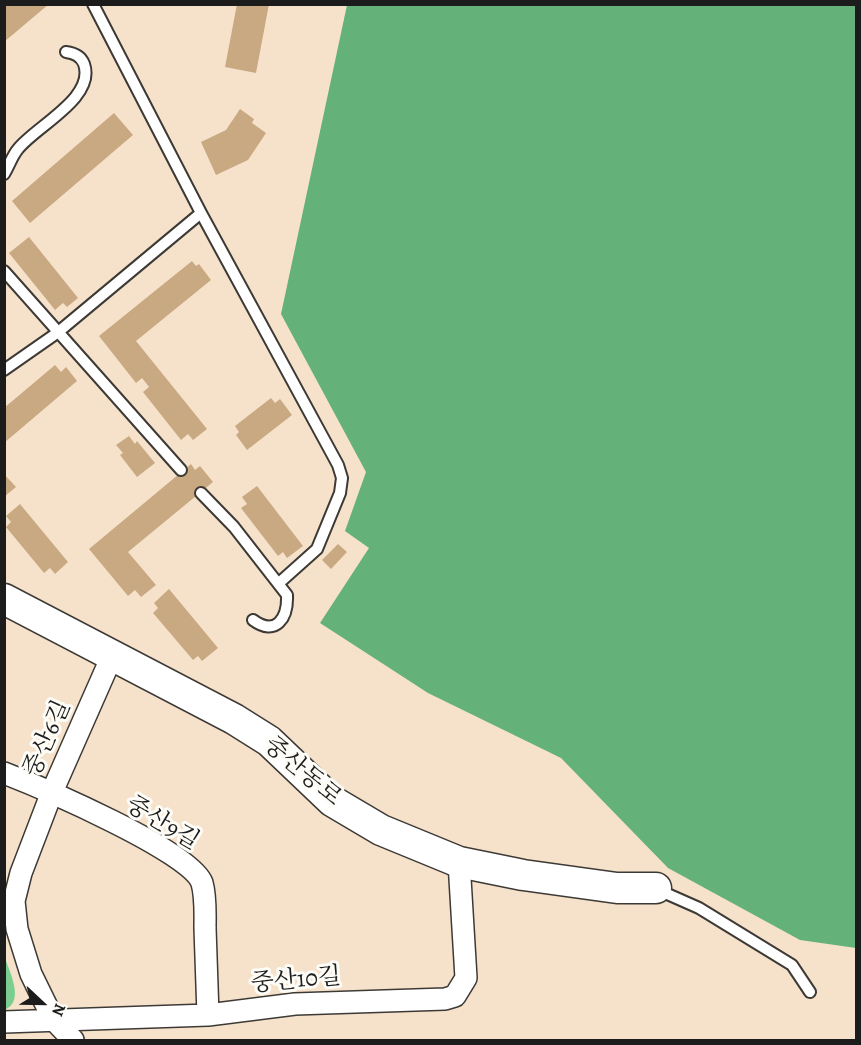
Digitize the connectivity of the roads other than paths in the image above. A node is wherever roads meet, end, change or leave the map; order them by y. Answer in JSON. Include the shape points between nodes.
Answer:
{"nodes":[{"id":1,"x":93,"y":4,"type":"edge"},
{"id":2,"x":66,"y":52,"type":"dead end"},
{"id":3,"x":4,"y":174,"type":"edge"},
{"id":4,"x":201,"y":213,"type":"junction"},
{"id":5,"x":4,"y":271,"type":"edge"},
{"id":6,"x":57,"y":333,"type":"junction"},
{"id":7,"x":4,"y":370,"type":"edge"},
{"id":8,"x":181,"y":470,"type":"dead end"},
{"id":9,"x":201,"y":493,"type":"dead end"},
{"id":10,"x":279,"y":583,"type":"junction"},
{"id":11,"x":4,"y":599,"type":"edge"},
{"id":12,"x":253,"y":620,"type":"dead end"},
{"id":13,"x":112,"y":656,"type":"junction"},
{"id":14,"x":4,"y":773,"type":"edge"},
{"id":15,"x":52,"y":792,"type":"junction"},
{"id":16,"x":459,"y":862,"type":"junction"},
{"id":17,"x":656,"y":888,"type":"joint"},
{"id":18,"x":9,"y":899,"type":"edge"},
{"id":19,"x":810,"y":992,"type":"dead end"},
{"id":20,"x":208,"y":1015,"type":"junction"},
{"id":21,"x":53,"y":1019,"type":"junction"},
{"id":22,"x":4,"y":1022,"type":"edge"},
{"id":23,"x":74,"y":1041,"type":"edge"}],
"edges":[{"from":1,"to":4,"type":"lane"},
{"from":2,"to":3,"type":"lane","via":[[82,60],[86,71],[83,87],[18,149]]},
{"from":4,"to":6,"type":"lane"},
{"from":4,"to":10,"type":"lane","via":[[342,478],[340,493],[317,549]]},
{"from":5,"to":6,"type":"lane"},
{"from":6,"to":7,"type":"lane"},
{"from":6,"to":8,"type":"lane"},
{"from":9,"to":10,"type":"lane"},
{"from":10,"to":12,"type":"lane","via":[[287,595],[288,609],[281,621],[270,627]]},
{"from":11,"to":13,"type":"street","name":"중산동로"},
{"from":13,"to":15,"type":"street","name":"중산6길"},
{"from":13,"to":16,"type":"street","name":"중산동로","via":[[269,741],[332,801],[381,830]]},
{"from":14,"to":15,"type":"street","name":"중산9길"},
{"from":15,"to":18,"type":"street","name":"중산6길"},
{"from":15,"to":20,"type":"street","name":"중산9길","via":[[156,845],[186,864],[201,881]]},
{"from":16,"to":17,"type":"street","name":"중산동로","via":[[617,888]]},
{"from":16,"to":20,"type":"street","name":"중산10길","via":[[466,978],[455,996],[295,1004]]},
{"from":17,"to":19,"type":"lane","via":[[699,908],[792,965]]},
{"from":18,"to":21,"type":"street","name":"중산6길","via":[[31,974]]},
{"from":20,"to":21,"type":"street","name":"중산10길"},
{"from":21,"to":22,"type":"street","name":"중산10길"},
{"from":21,"to":23,"type":"street","name":"중산6길"}]}
